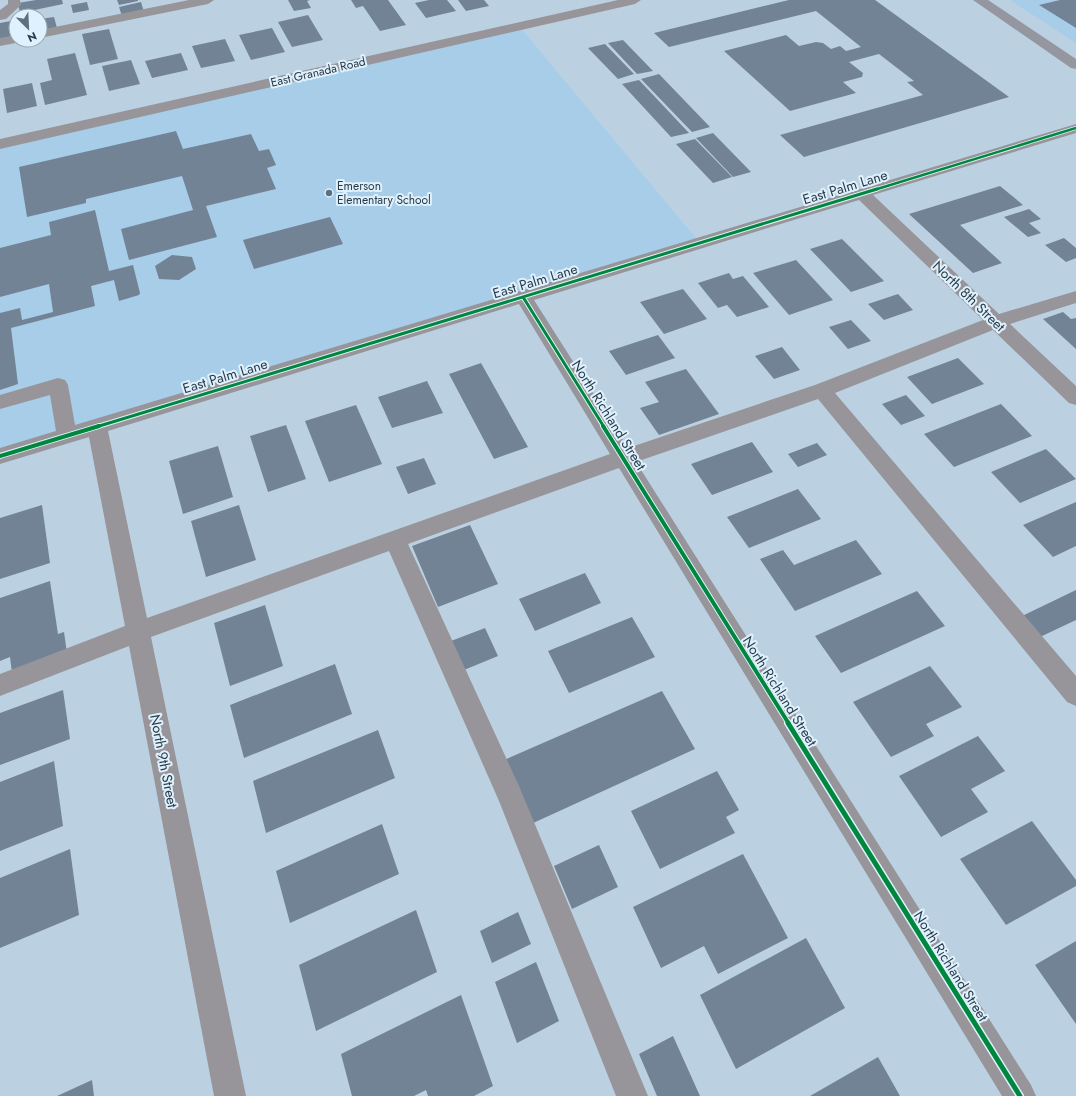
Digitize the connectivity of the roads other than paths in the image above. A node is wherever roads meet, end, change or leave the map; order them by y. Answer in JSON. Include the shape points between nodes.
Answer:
{"nodes":[{"id":1,"x":14,"y":0,"type":"edge"},
{"id":2,"x":208,"y":0,"type":"edge"},
{"id":3,"x":635,"y":0,"type":"edge"},
{"id":4,"x":979,"y":0,"type":"edge"},
{"id":5,"x":1,"y":16,"type":"dead end"},
{"id":6,"x":48,"y":32,"type":"edge"},
{"id":7,"x":1076,"y":65,"type":"edge"},
{"id":8,"x":1076,"y":128,"type":"edge"},
{"id":9,"x":0,"y":144,"type":"edge"},
{"id":10,"x":861,"y":194,"type":"junction"},
{"id":11,"x":522,"y":297,"type":"junction"},
{"id":12,"x":1076,"y":297,"type":"edge"},
{"id":13,"x":996,"y":322,"type":"junction"},
{"id":14,"x":822,"y":390,"type":"junction"},
{"id":15,"x":1076,"y":398,"type":"edge"},
{"id":16,"x":0,"y":402,"type":"edge"},
{"id":17,"x":97,"y":426,"type":"junction"},
{"id":18,"x":66,"y":436,"type":"junction"},
{"id":19,"x":0,"y":456,"type":"edge"},
{"id":20,"x":623,"y":458,"type":"junction"},
{"id":21,"x":396,"y":540,"type":"junction"},
{"id":22,"x":139,"y":630,"type":"junction"},
{"id":23,"x":0,"y":685,"type":"edge"},
{"id":24,"x":1076,"y":694,"type":"edge"},
{"id":25,"x":230,"y":1096,"type":"edge"},
{"id":26,"x":632,"y":1096,"type":"edge"},
{"id":27,"x":1020,"y":1096,"type":"edge"}],
"edges":[{"from":1,"to":5,"type":"street","via":[[15,5]]},
{"from":2,"to":6,"type":"street"},
{"from":3,"to":9,"type":"street","name":"East Granada Road"},
{"from":4,"to":7,"type":"main road"},
{"from":8,"to":10,"type":"street","name":"East Palm Lane"},
{"from":10,"to":11,"type":"street","name":"East Palm Lane"},
{"from":10,"to":13,"type":"street","name":"North 8th Street"},
{"from":11,"to":17,"type":"street","name":"East Palm Lane"},
{"from":11,"to":20,"type":"street","name":"North Richland Street"},
{"from":12,"to":13,"type":"street"},
{"from":13,"to":14,"type":"street"},
{"from":13,"to":15,"type":"street","name":"North 8th Street"},
{"from":14,"to":20,"type":"street"},
{"from":14,"to":24,"type":"street"},
{"from":16,"to":18,"type":"street","via":[[58,385]]},
{"from":17,"to":18,"type":"street","name":"East Palm Lane"},
{"from":17,"to":22,"type":"street","name":"North 9th Street"},
{"from":18,"to":19,"type":"street","name":"East Palm Lane"},
{"from":20,"to":21,"type":"street"},
{"from":20,"to":27,"type":"street","name":"North Richland Street"},
{"from":21,"to":22,"type":"street"},
{"from":21,"to":26,"type":"street","via":[[510,795]]},
{"from":22,"to":23,"type":"street"},
{"from":22,"to":25,"type":"street","name":"North 9th Street"}]}
